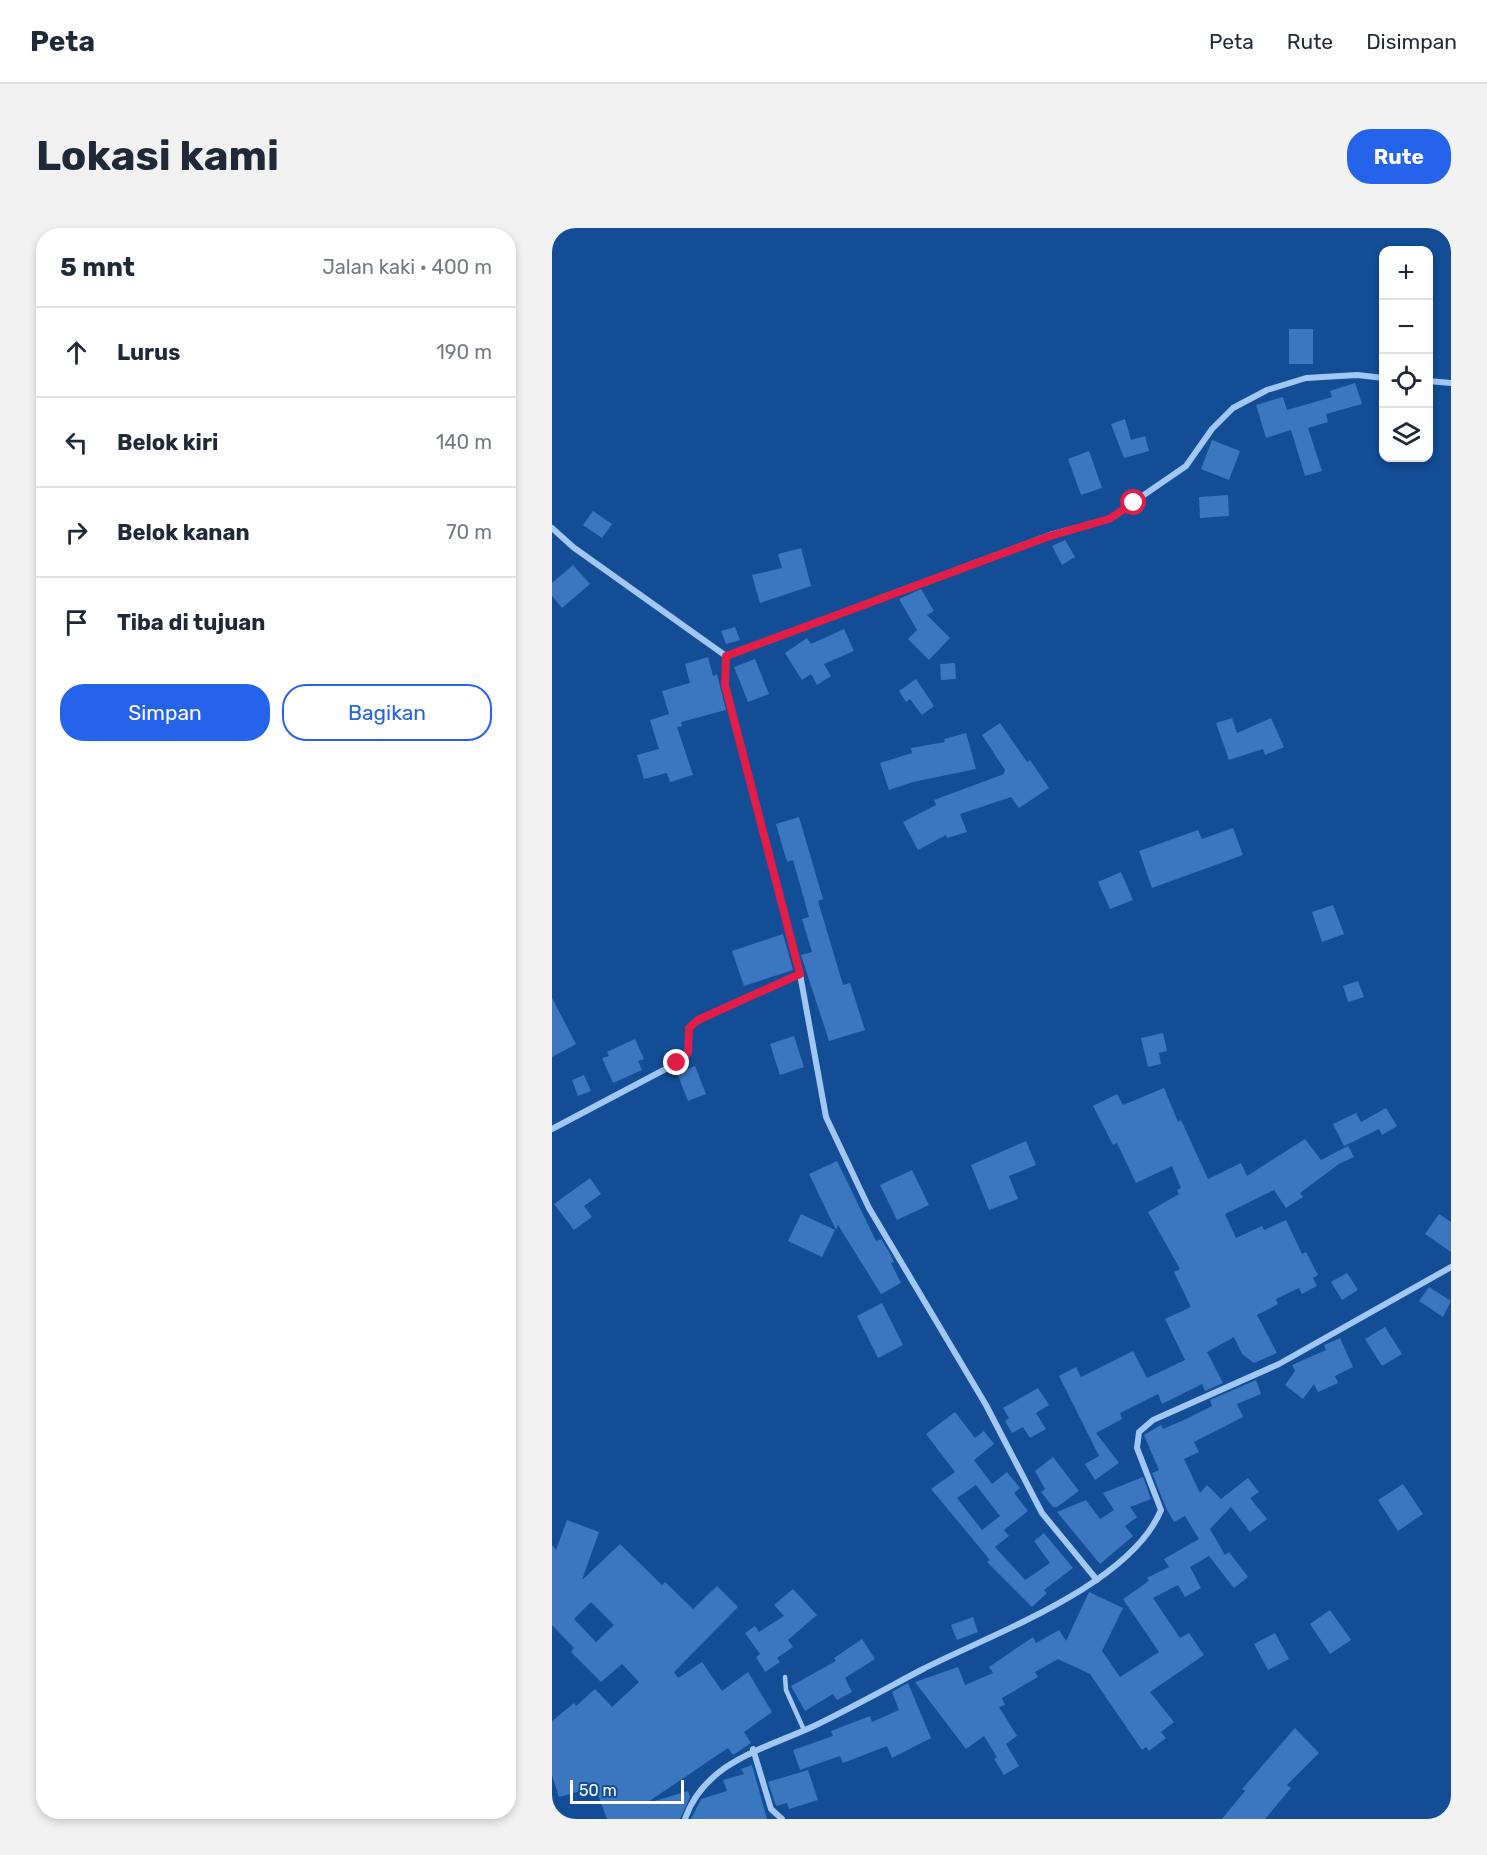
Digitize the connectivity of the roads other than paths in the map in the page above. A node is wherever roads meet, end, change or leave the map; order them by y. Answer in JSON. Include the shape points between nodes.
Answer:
{"nodes":[{"id":1,"x":1379,"y":378,"type":"edge"},
{"id":2,"x":1433,"y":381,"type":"edge"},
{"id":3,"x":1451,"y":383,"type":"edge"},
{"id":4,"x":552,"y":528,"type":"edge"},
{"id":5,"x":726,"y":656,"type":"junction"},
{"id":6,"x":800,"y":974,"type":"junction"},
{"id":7,"x":552,"y":1130,"type":"edge"},
{"id":8,"x":1451,"y":1267,"type":"edge"},
{"id":9,"x":1097,"y":1580,"type":"junction"},
{"id":10,"x":785,"y":1677,"type":"dead end"},
{"id":11,"x":804,"y":1730,"type":"junction"},
{"id":12,"x":753,"y":1749,"type":"junction"},
{"id":13,"x":685,"y":1819,"type":"edge"},
{"id":14,"x":782,"y":1819,"type":"edge"}],
"edges":[{"from":1,"to":5,"type":"street","via":[[1306,378],[1267,390],[1233,408],[1212,429],[1186,466],[1109,519],[1050,536]]},
{"from":2,"to":3,"type":"street"},
{"from":4,"to":5,"type":"street"},
{"from":5,"to":6,"type":"street","via":[[725,685]]},
{"from":6,"to":7,"type":"street","via":[[698,1020],[689,1028],[688,1053],[677,1063]]},
{"from":6,"to":9,"type":"street","via":[[826,1117],[868,1208],[986,1405],[1042,1513]]},
{"from":8,"to":9,"type":"street","via":[[1279,1364],[1153,1420],[1139,1432],[1137,1448],[1161,1510],[1139,1545]]},
{"from":9,"to":11,"type":"street","via":[[1001,1633]]},
{"from":10,"to":11,"type":"lane","via":[[786,1690]]},
{"from":11,"to":12,"type":"street"},
{"from":12,"to":13,"type":"street","via":[[716,1774]]},
{"from":12,"to":14,"type":"street","via":[[771,1809]]}]}
